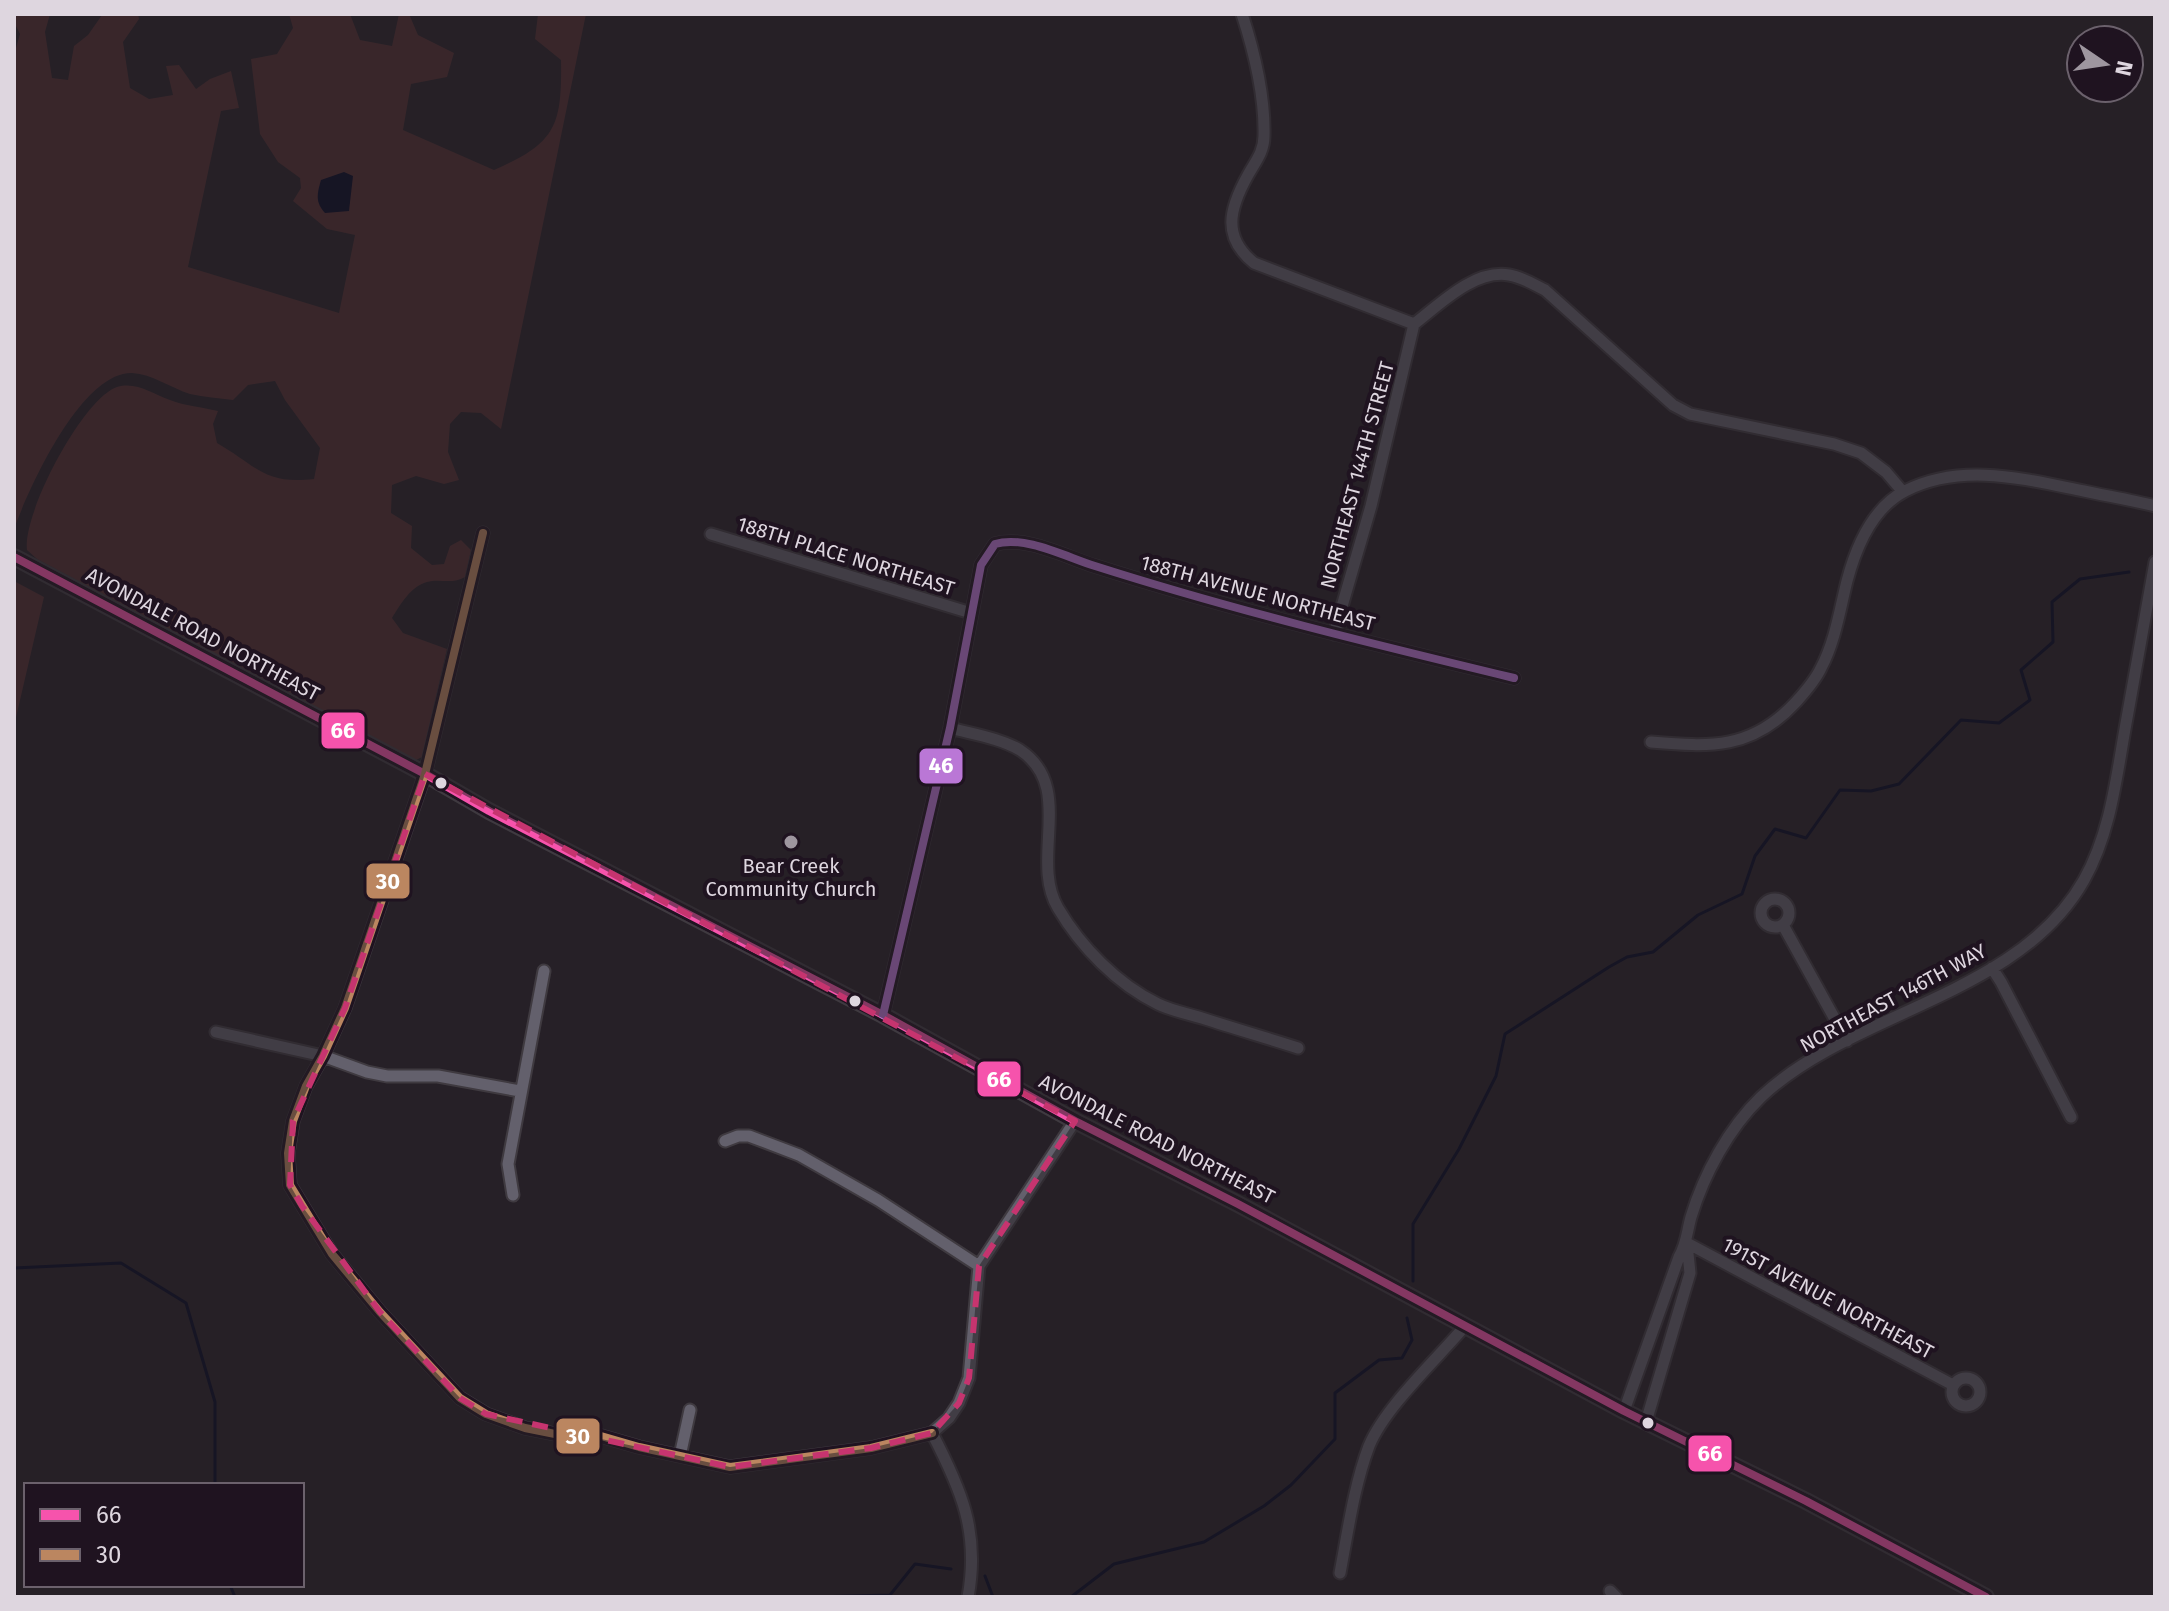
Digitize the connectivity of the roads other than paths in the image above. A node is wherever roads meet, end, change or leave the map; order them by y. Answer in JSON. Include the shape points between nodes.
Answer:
{"nodes":[{"id":1,"x":1242,"y":14,"type":"edge"},
{"id":2,"x":1414,"y":324,"type":"junction"},
{"id":3,"x":1903,"y":492,"type":"junction"},
{"id":4,"x":2155,"y":506,"type":"edge"},
{"id":5,"x":483,"y":533,"type":"dead end"},
{"id":6,"x":711,"y":534,"type":"dead end"},
{"id":7,"x":14,"y":557,"type":"edge"},
{"id":8,"x":2155,"y":562,"type":"edge"},
{"id":9,"x":971,"y":613,"type":"junction"},
{"id":10,"x":1334,"y":634,"type":"junction"},
{"id":11,"x":1514,"y":678,"type":"dead end"},
{"id":12,"x":950,"y":728,"type":"junction"},
{"id":13,"x":1651,"y":742,"type":"dead end"},
{"id":14,"x":425,"y":774,"type":"junction"},
{"id":15,"x":1783,"y":925,"type":"dead end"},
{"id":16,"x":1992,"y":968,"type":"junction"},
{"id":17,"x":544,"y":971,"type":"dead end"},
{"id":18,"x":883,"y":1015,"type":"junction"},
{"id":19,"x":216,"y":1032,"type":"dead end"},
{"id":20,"x":1847,"y":1041,"type":"junction"},
{"id":21,"x":1298,"y":1048,"type":"dead end"},
{"id":22,"x":323,"y":1056,"type":"junction"},
{"id":23,"x":520,"y":1091,"type":"junction"},
{"id":24,"x":2071,"y":1117,"type":"dead end"},
{"id":25,"x":1075,"y":1121,"type":"junction"},
{"id":26,"x":725,"y":1141,"type":"dead end"},
{"id":27,"x":513,"y":1195,"type":"dead end"},
{"id":28,"x":1687,"y":1243,"type":"junction"},
{"id":29,"x":979,"y":1266,"type":"junction"},
{"id":30,"x":1465,"y":1326,"type":"junction"},
{"id":31,"x":1953,"y":1385,"type":"dead end"},
{"id":32,"x":690,"y":1410,"type":"dead end"},
{"id":33,"x":1624,"y":1411,"type":"junction"},
{"id":34,"x":1646,"y":1422,"type":"junction"},
{"id":35,"x":932,"y":1433,"type":"junction"},
{"id":36,"x":680,"y":1456,"type":"junction"},
{"id":37,"x":1340,"y":1573,"type":"dead end"},
{"id":38,"x":968,"y":1597,"type":"edge"},
{"id":39,"x":1986,"y":1597,"type":"edge"}],
"edges":[{"from":1,"to":2,"type":"street","via":[[1264,112],[1264,140],[1231,218],[1241,252],[1254,263]]},
{"from":2,"to":3,"type":"street","via":[[1486,276],[1523,279],[1545,290],[1673,405],[1690,414],[1861,453]]},
{"from":2,"to":10,"type":"street","name":"NORTHEAST 144TH STREET"},
{"from":3,"to":4,"type":"street","via":[[1940,478],[1995,474]]},
{"from":3,"to":13,"type":"street","via":[[1866,530],[1821,669],[1787,711],[1760,733],[1730,742]]},
{"from":5,"to":14,"type":"street"},
{"from":6,"to":9,"type":"street","name":"188TH PLACE NORTHEAST"},
{"from":7,"to":14,"type":"main road","name":"AVONDALE ROAD NORTHEAST"},
{"from":8,"to":16,"type":"street","name":"NORTHEAST 146TH WAY","via":[[2101,843],[2083,882],[2048,927]]},
{"from":9,"to":10,"type":"street","name":"188TH AVENUE NORTHEAST","via":[[981,565],[995,544],[1004,542]]},
{"from":9,"to":12,"type":"street"},
{"from":10,"to":11,"type":"street","name":"188TH AVENUE NORTHEAST"},
{"from":12,"to":18,"type":"street"},
{"from":12,"to":21,"type":"street","via":[[1018,749],[1044,779],[1051,804],[1048,883],[1057,908],[1100,963],[1159,1005]]},
{"from":14,"to":18,"type":"main road","name":"AVONDALE ROAD NORTHEAST"},
{"from":14,"to":22,"type":"street","via":[[345,1008]]},
{"from":15,"to":20,"type":"street"},
{"from":16,"to":20,"type":"street","name":"NORTHEAST 146TH WAY"},
{"from":16,"to":24,"type":"street"},
{"from":17,"to":23,"type":"street"},
{"from":18,"to":25,"type":"main road","name":"AVONDALE ROAD NORTHEAST"},
{"from":19,"to":22,"type":"street"},
{"from":20,"to":28,"type":"street","name":"NORTHEAST 146TH WAY","via":[[1797,1068],[1742,1120],[1701,1191]]},
{"from":22,"to":23,"type":"street","via":[[387,1076],[438,1076]]},
{"from":22,"to":36,"type":"street","via":[[297,1109],[288,1153],[290,1185],[332,1254],[422,1359],[460,1398],[486,1414],[525,1428],[601,1436]]},
{"from":23,"to":27,"type":"street","via":[[508,1164]]},
{"from":25,"to":29,"type":"street"},
{"from":25,"to":30,"type":"main road","name":"AVONDALE ROAD NORTHEAST"},
{"from":26,"to":29,"type":"street","via":[[749,1136],[799,1155]]},
{"from":28,"to":31,"type":"street","name":"191ST AVENUE NORTHEAST"},
{"from":28,"to":33,"type":"street","name":"NORTHEAST 146TH WAY"},
{"from":28,"to":34,"type":"street","via":[[1690,1273]]},
{"from":29,"to":35,"type":"street","via":[[969,1378],[954,1411]]},
{"from":30,"to":33,"type":"main road","name":"AVONDALE ROAD NORTHEAST"},
{"from":30,"to":37,"type":"street","via":[[1392,1409],[1370,1445]]},
{"from":32,"to":36,"type":"street"},
{"from":33,"to":34,"type":"main road","name":"AVONDALE ROAD NORTHEAST"},
{"from":34,"to":39,"type":"main road","name":"AVONDALE ROAD NORTHEAST"},
{"from":35,"to":36,"type":"street","via":[[871,1448],[730,1467]]},
{"from":35,"to":38,"type":"street","via":[[959,1486],[971,1535]]}]}
